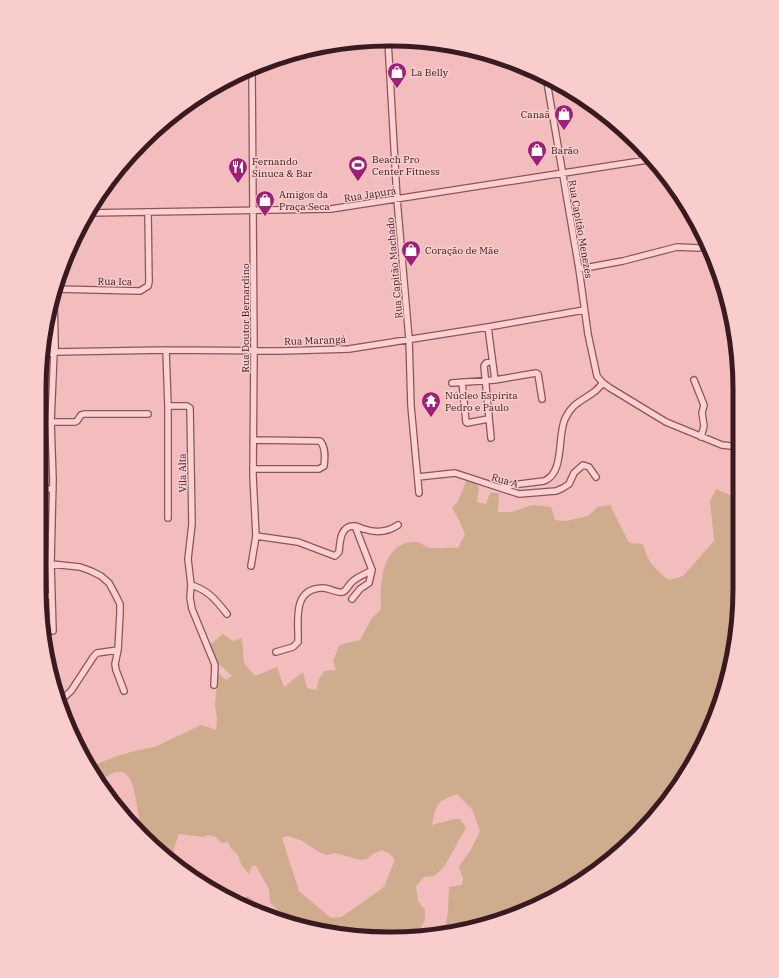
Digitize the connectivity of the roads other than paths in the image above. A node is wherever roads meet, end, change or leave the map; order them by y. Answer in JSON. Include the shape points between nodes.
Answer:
{"nodes":[{"id":1,"x":388,"y":46,"type":"edge"},
{"id":2,"x":252,"y":75,"type":"edge"},
{"id":3,"x":547,"y":85,"type":"edge"},
{"id":4,"x":642,"y":157,"type":"edge"},
{"id":5,"x":643,"y":161,"type":"joint"},
{"id":6,"x":562,"y":174,"type":"junction"},
{"id":7,"x":397,"y":199,"type":"junction"},
{"id":8,"x":253,"y":210,"type":"junction"},
{"id":9,"x":148,"y":212,"type":"junction"},
{"id":10,"x":95,"y":213,"type":"edge"},
{"id":11,"x":700,"y":248,"type":"dead end"},
{"id":12,"x":579,"y":269,"type":"junction"},
{"id":13,"x":61,"y":289,"type":"edge"},
{"id":14,"x":584,"y":310,"type":"junction"},
{"id":15,"x":53,"y":320,"type":"edge"},
{"id":16,"x":488,"y":327,"type":"junction"},
{"id":17,"x":409,"y":339,"type":"junction"},
{"id":18,"x":166,"y":350,"type":"junction"},
{"id":19,"x":254,"y":351,"type":"junction"},
{"id":20,"x":48,"y":352,"type":"edge"},
{"id":21,"x":54,"y":352,"type":"junction"},
{"id":22,"x":492,"y":361,"type":"junction"},
{"id":23,"x":495,"y":380,"type":"junction"},
{"id":24,"x":694,"y":380,"type":"dead end"},
{"id":25,"x":486,"y":381,"type":"junction"},
{"id":26,"x":462,"y":382,"type":"junction"},
{"id":27,"x":602,"y":383,"type":"junction"},
{"id":28,"x":452,"y":384,"type":"dead end"},
{"id":29,"x":542,"y":399,"type":"dead end"},
{"id":30,"x":168,"y":406,"type":"junction"},
{"id":31,"x":148,"y":414,"type":"dead end"},
{"id":32,"x":488,"y":419,"type":"junction"},
{"id":33,"x":51,"y":422,"type":"junction"},
{"id":34,"x":701,"y":437,"type":"junction"},
{"id":35,"x":491,"y":438,"type":"dead end"},
{"id":36,"x":253,"y":440,"type":"junction"},
{"id":37,"x":733,"y":446,"type":"edge"},
{"id":38,"x":253,"y":469,"type":"junction"},
{"id":39,"x":418,"y":477,"type":"junction"},
{"id":40,"x":596,"y":477,"type":"dead end"},
{"id":41,"x":501,"y":488,"type":"junction"},
{"id":42,"x":46,"y":489,"type":"edge"},
{"id":43,"x":53,"y":489,"type":"junction"},
{"id":44,"x":419,"y":493,"type":"dead end"},
{"id":45,"x":168,"y":518,"type":"dead end"},
{"id":46,"x":398,"y":525,"type":"dead end"},
{"id":47,"x":355,"y":526,"type":"junction"},
{"id":48,"x":256,"y":536,"type":"junction"},
{"id":49,"x":51,"y":564,"type":"junction"},
{"id":50,"x":251,"y":566,"type":"dead end"},
{"id":51,"x":372,"y":570,"type":"junction"},
{"id":52,"x":191,"y":585,"type":"junction"},
{"id":53,"x":46,"y":596,"type":"edge"},
{"id":54,"x":52,"y":596,"type":"junction"},
{"id":55,"x":352,"y":599,"type":"dead end"},
{"id":56,"x":227,"y":614,"type":"dead end"},
{"id":57,"x":53,"y":631,"type":"dead end"},
{"id":58,"x":118,"y":650,"type":"junction"},
{"id":59,"x":276,"y":652,"type":"dead end"},
{"id":60,"x":214,"y":685,"type":"dead end"},
{"id":61,"x":124,"y":691,"type":"dead end"},
{"id":62,"x":64,"y":698,"type":"edge"}],
"edges":[{"from":1,"to":7,"type":"street","name":"Rua Capitão Machado"},
{"from":2,"to":8,"type":"street","name":"Rua Doutor Bernardino"},
{"from":3,"to":6,"type":"street","name":"Rua Capitão Menezes"},
{"from":4,"to":5,"type":"street"},
{"from":5,"to":6,"type":"street","name":"Rua Japurá"},
{"from":6,"to":7,"type":"street","name":"Rua Japurá"},
{"from":6,"to":12,"type":"street","name":"Rua Capitão Menezes"},
{"from":7,"to":8,"type":"street","name":"Rua Japurá","via":[[326,210]]},
{"from":7,"to":17,"type":"street","name":"Rua Capitão Machado"},
{"from":8,"to":9,"type":"street","name":"Rua Japurá"},
{"from":8,"to":19,"type":"street","name":"Rua Doutor Bernardino"},
{"from":9,"to":10,"type":"street","name":"Rua Japurá"},
{"from":9,"to":13,"type":"street","name":"Rua Ica","via":[[149,282],[145,288],[140,291]]},
{"from":11,"to":12,"type":"street","via":[[677,247],[624,261]]},
{"from":12,"to":14,"type":"street","name":"Rua Capitão Menezes"},
{"from":14,"to":16,"type":"street","name":"Rua Marangá"},
{"from":14,"to":27,"type":"street","name":"Rua Capitão Menezes","via":[[597,376]]},
{"from":15,"to":21,"type":"street"},
{"from":16,"to":17,"type":"street","name":"Rua Marangá"},
{"from":16,"to":22,"type":"street"},
{"from":17,"to":19,"type":"street","name":"Rua Marangá","via":[[349,349]]},
{"from":17,"to":39,"type":"street","name":"Rua Capitão Machado","via":[[411,406]]},
{"from":18,"to":19,"type":"street","name":"Rua Marangá"},
{"from":18,"to":21,"type":"street","name":"Rua Marangá"},
{"from":18,"to":30,"type":"street","name":"Vila Alta"},
{"from":19,"to":36,"type":"street","name":"Rua Doutor Bernardino"},
{"from":20,"to":21,"type":"street","name":"Rua Marangá"},
{"from":21,"to":33,"type":"street"},
{"from":22,"to":23,"type":"street"},
{"from":22,"to":25,"type":"street","via":[[484,366]]},
{"from":23,"to":25,"type":"street"},
{"from":23,"to":29,"type":"street","via":[[537,373]]},
{"from":24,"to":34,"type":"street","via":[[704,403],[704,426]]},
{"from":25,"to":26,"type":"street"},
{"from":25,"to":32,"type":"street"},
{"from":26,"to":28,"type":"street"},
{"from":26,"to":32,"type":"street","via":[[466,422]]},
{"from":27,"to":34,"type":"street","via":[[666,422]]},
{"from":27,"to":41,"type":"street","via":[[595,392],[575,405],[564,420],[553,475],[544,481]]},
{"from":30,"to":45,"type":"street","name":"Vila Alta"},
{"from":30,"to":52,"type":"street","name":"Vila Alta","via":[[190,408],[192,524],[188,559]]},
{"from":31,"to":33,"type":"street","via":[[84,414],[75,422]]},
{"from":32,"to":35,"type":"street"},
{"from":33,"to":43,"type":"street"},
{"from":34,"to":37,"type":"street"},
{"from":36,"to":38,"type":"street","name":"Rua Doutor Bernardino"},
{"from":36,"to":38,"type":"street","via":[[320,441],[324,446],[325,456],[324,466],[319,469]]},
{"from":38,"to":48,"type":"street","name":"Rua Doutor Bernardino"},
{"from":39,"to":41,"type":"street","name":"Rua A","via":[[454,474]]},
{"from":39,"to":44,"type":"street","name":"Rua Capitão Machado"},
{"from":40,"to":41,"type":"street","name":"Rua A","via":[[589,467],[583,465],[574,473],[568,484],[556,491],[519,494]]},
{"from":42,"to":43,"type":"street"},
{"from":43,"to":49,"type":"street"},
{"from":46,"to":47,"type":"street","via":[[381,532]]},
{"from":47,"to":48,"type":"street","via":[[343,531],[339,552],[335,556],[298,542]]},
{"from":47,"to":51,"type":"street"},
{"from":48,"to":50,"type":"street","name":"Rua Doutor Bernardino"},
{"from":49,"to":54,"type":"street"},
{"from":49,"to":58,"type":"street","via":[[80,567],[101,576],[109,583],[120,604]]},
{"from":51,"to":55,"type":"street","via":[[369,583]]},
{"from":51,"to":59,"type":"street","via":[[353,580],[345,591],[320,588],[314,589],[302,598],[298,611],[298,642],[293,647]]},
{"from":52,"to":56,"type":"street","via":[[212,595]]},
{"from":52,"to":60,"type":"street","via":[[192,609],[215,665]]},
{"from":53,"to":54,"type":"street"},
{"from":54,"to":57,"type":"street"},
{"from":58,"to":61,"type":"street","via":[[116,670]]},
{"from":58,"to":62,"type":"street","via":[[94,656],[72,691]]}]}
